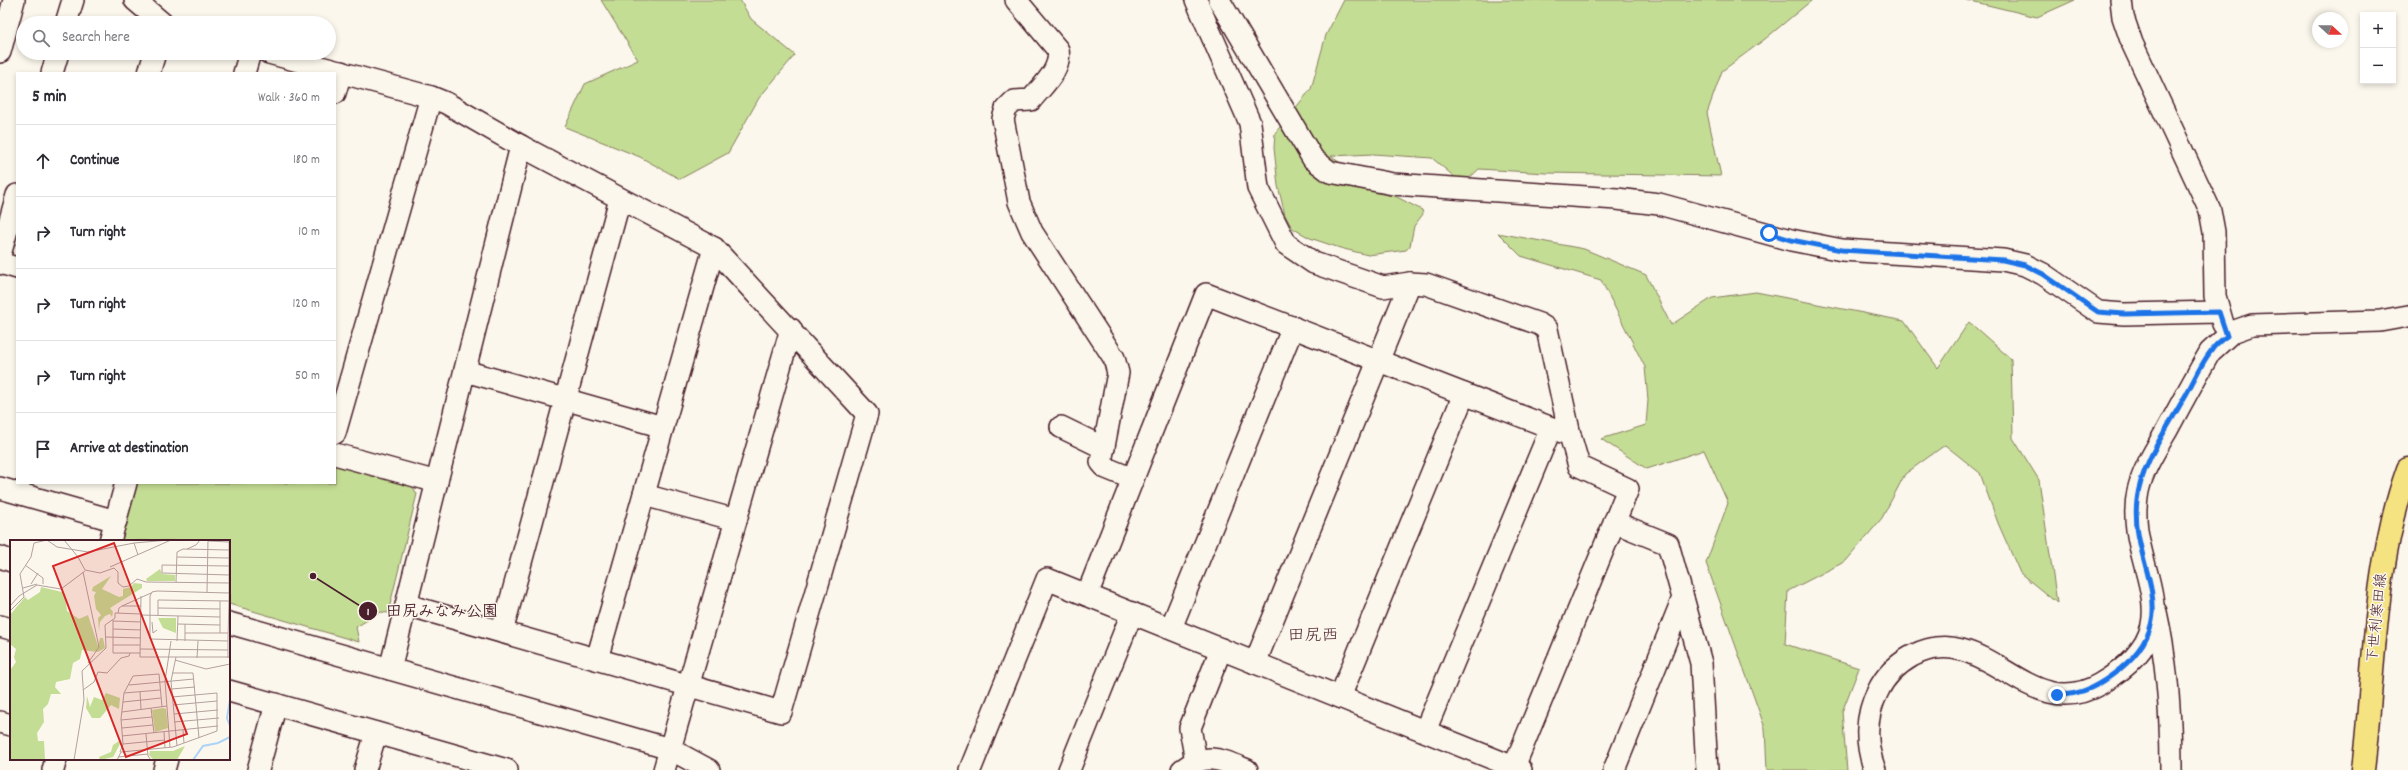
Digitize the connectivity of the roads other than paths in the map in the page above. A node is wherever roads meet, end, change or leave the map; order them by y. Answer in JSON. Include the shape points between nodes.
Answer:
{"nodes":[{"id":1,"x":14,"y":0,"type":"edge"},
{"id":2,"x":73,"y":0,"type":"edge"},
{"id":3,"x":135,"y":0,"type":"edge"},
{"id":4,"x":1016,"y":0,"type":"edge"},
{"id":5,"x":1196,"y":0,"type":"edge"},
{"id":6,"x":1218,"y":0,"type":"edge"},
{"id":7,"x":2122,"y":0,"type":"edge"},
{"id":8,"x":68,"y":16,"type":"edge"},
{"id":9,"x":154,"y":16,"type":"edge"},
{"id":10,"x":0,"y":52,"type":"edge"},
{"id":11,"x":56,"y":60,"type":"edge"},
{"id":12,"x":153,"y":60,"type":"edge"},
{"id":13,"x":248,"y":60,"type":"edge"},
{"id":14,"x":296,"y":60,"type":"edge"},
{"id":15,"x":52,"y":72,"type":"edge"},
{"id":16,"x":149,"y":72,"type":"edge"},
{"id":17,"x":244,"y":72,"type":"edge"},
{"id":18,"x":341,"y":72,"type":"junction"},
{"id":19,"x":336,"y":90,"type":"edge"},
{"id":20,"x":431,"y":97,"type":"junction"},
{"id":21,"x":521,"y":146,"type":"junction"},
{"id":22,"x":16,"y":198,"type":"edge"},
{"id":23,"x":620,"y":198,"type":"junction"},
{"id":24,"x":714,"y":248,"type":"junction"},
{"id":25,"x":0,"y":254,"type":"edge"},
{"id":26,"x":0,"y":263,"type":"edge"},
{"id":27,"x":16,"y":268,"type":"edge"},
{"id":28,"x":1410,"y":282,"type":"junction"},
{"id":29,"x":2219,"y":312,"type":"junction"},
{"id":30,"x":2408,"y":316,"type":"edge"},
{"id":31,"x":1293,"y":328,"type":"junction"},
{"id":32,"x":791,"y":329,"type":"junction"},
{"id":33,"x":2227,"y":336,"type":"junction"},
{"id":34,"x":1378,"y":361,"type":"junction"},
{"id":35,"x":465,"y":371,"type":"junction"},
{"id":36,"x":1464,"y":394,"type":"junction"},
{"id":37,"x":566,"y":399,"type":"junction"},
{"id":38,"x":663,"y":427,"type":"junction"},
{"id":39,"x":1061,"y":427,"type":"dead end"},
{"id":40,"x":336,"y":430,"type":"edge"},
{"id":41,"x":1561,"y":432,"type":"junction"},
{"id":42,"x":1104,"y":448,"type":"junction"},
{"id":43,"x":336,"y":454,"type":"edge"},
{"id":44,"x":2408,"y":469,"type":"edge"},
{"id":45,"x":1133,"y":479,"type":"junction"},
{"id":46,"x":437,"y":482,"type":"junction"},
{"id":47,"x":126,"y":484,"type":"edge"},
{"id":48,"x":0,"y":488,"type":"edge"},
{"id":49,"x":32,"y":490,"type":"edge"},
{"id":50,"x":644,"y":495,"type":"junction"},
{"id":51,"x":736,"y":520,"type":"junction"},
{"id":52,"x":116,"y":521,"type":"junction"},
{"id":53,"x":1614,"y":522,"type":"junction"},
{"id":54,"x":110,"y":540,"type":"edge"},
{"id":55,"x":0,"y":557,"type":"edge"},
{"id":56,"x":10,"y":560,"type":"edge"},
{"id":57,"x":1087,"y":595,"type":"junction"},
{"id":58,"x":1683,"y":598,"type":"junction"},
{"id":59,"x":2153,"y":598,"type":"junction"},
{"id":60,"x":407,"y":605,"type":"junction"},
{"id":61,"x":1132,"y":613,"type":"junction"},
{"id":62,"x":230,"y":623,"type":"edge"},
{"id":63,"x":0,"y":626,"type":"edge"},
{"id":64,"x":1171,"y":628,"type":"junction"},
{"id":65,"x":10,"y":629,"type":"edge"},
{"id":66,"x":502,"y":632,"type":"junction"},
{"id":67,"x":1221,"y":649,"type":"junction"},
{"id":68,"x":597,"y":660,"type":"junction"},
{"id":69,"x":1256,"y":663,"type":"junction"},
{"id":70,"x":390,"y":669,"type":"junction"},
{"id":71,"x":688,"y":686,"type":"junction"},
{"id":72,"x":230,"y":691,"type":"edge"},
{"id":73,"x":1340,"y":697,"type":"junction"},
{"id":74,"x":276,"y":704,"type":"junction"},
{"id":75,"x":0,"y":722,"type":"edge"},
{"id":76,"x":10,"y":726,"type":"edge"},
{"id":77,"x":1425,"y":731,"type":"junction"},
{"id":78,"x":376,"y":733,"type":"junction"},
{"id":79,"x":670,"y":749,"type":"junction"},
{"id":80,"x":56,"y":760,"type":"edge"},
{"id":81,"x":167,"y":760,"type":"edge"},
{"id":82,"x":470,"y":765,"type":"edge"},
{"id":83,"x":1189,"y":765,"type":"edge"},
{"id":84,"x":1509,"y":767,"type":"edge"},
{"id":85,"x":53,"y":770,"type":"edge"},
{"id":86,"x":164,"y":770,"type":"edge"},
{"id":87,"x":258,"y":770,"type":"edge"},
{"id":88,"x":365,"y":770,"type":"edge"},
{"id":89,"x":507,"y":770,"type":"edge"},
{"id":90,"x":664,"y":770,"type":"edge"},
{"id":91,"x":709,"y":770,"type":"edge"},
{"id":92,"x":970,"y":770,"type":"edge"},
{"id":93,"x":1069,"y":770,"type":"edge"},
{"id":94,"x":1247,"y":770,"type":"edge"},
{"id":95,"x":1614,"y":770,"type":"edge"},
{"id":96,"x":1707,"y":770,"type":"edge"},
{"id":97,"x":1875,"y":770,"type":"edge"},
{"id":98,"x":2171,"y":770,"type":"edge"},
{"id":99,"x":2363,"y":770,"type":"edge"}],
"edges":[{"from":1,"to":10,"type":"street"},
{"from":2,"to":8,"type":"street"},
{"from":3,"to":9,"type":"street"},
{"from":4,"to":42,"type":"street","via":[[1058,50],[1060,59],[1058,66],[1031,100],[1014,101],[1006,109],[1003,119],[1008,149],[1019,202],[1032,232],[1114,358],[1118,373]]},
{"from":5,"to":28,"type":"street","via":[[1250,123],[1258,188],[1286,244],[1314,263],[1383,287]]},
{"from":6,"to":29,"type":"street","via":[[1313,159],[1330,172],[1393,184],[1610,198],[1659,204],[1791,240],[1842,250],[2003,260],[2025,265],[2043,274],[2090,308],[2108,314]]},
{"from":7,"to":29,"type":"street","via":[[2123,17],[2132,43],[2210,210],[2214,232],[2215,296]]},
{"from":11,"to":15,"type":"street"},
{"from":12,"to":16,"type":"street"},
{"from":13,"to":17,"type":"street"},
{"from":14,"to":18,"type":"street"},
{"from":18,"to":19,"type":"street"},
{"from":18,"to":20,"type":"street"},
{"from":20,"to":21,"type":"street"},
{"from":20,"to":40,"type":"street"},
{"from":21,"to":23,"type":"street"},
{"from":21,"to":35,"type":"street"},
{"from":22,"to":25,"type":"street"},
{"from":23,"to":24,"type":"street"},
{"from":23,"to":37,"type":"street"},
{"from":24,"to":32,"type":"street"},
{"from":24,"to":38,"type":"street"},
{"from":26,"to":27,"type":"street"},
{"from":28,"to":34,"type":"street"},
{"from":28,"to":41,"type":"street","via":[[1426,284],[1547,329]]},
{"from":29,"to":33,"type":"street"},
{"from":30,"to":33,"type":"street","via":[[2380,321],[2261,323],[2242,328]]},
{"from":31,"to":34,"type":"street"},
{"from":31,"to":45,"type":"street","via":[[1206,294]]},
{"from":31,"to":64,"type":"street"},
{"from":32,"to":51,"type":"street"},
{"from":32,"to":71,"type":"street","via":[[868,414],[781,712]]},
{"from":33,"to":59,"type":"street","via":[[2210,352],[2155,452],[2139,489],[2137,523]]},
{"from":34,"to":36,"type":"street"},
{"from":34,"to":69,"type":"street"},
{"from":35,"to":37,"type":"street"},
{"from":35,"to":46,"type":"street"},
{"from":36,"to":41,"type":"street"},
{"from":36,"to":73,"type":"street"},
{"from":37,"to":38,"type":"street"},
{"from":37,"to":66,"type":"street"},
{"from":38,"to":50,"type":"street"},
{"from":39,"to":42,"type":"street"},
{"from":41,"to":53,"type":"street","via":[[1579,466],[1628,489]]},
{"from":41,"to":77,"type":"street"},
{"from":42,"to":45,"type":"street","via":[[1101,462],[1106,468]]},
{"from":43,"to":46,"type":"street"},
{"from":44,"to":99,"type":"main road","name":"下世利寒田線","via":[[2393,514],[2382,568]]},
{"from":45,"to":57,"type":"street"},
{"from":46,"to":60,"type":"street"},
{"from":47,"to":52,"type":"street"},
{"from":48,"to":49,"type":"street"},
{"from":49,"to":52,"type":"street"},
{"from":50,"to":51,"type":"street"},
{"from":50,"to":68,"type":"street"},
{"from":51,"to":71,"type":"street"},
{"from":52,"to":54,"type":"street"},
{"from":53,"to":58,"type":"street","via":[[1668,544]]},
{"from":53,"to":84,"type":"street"},
{"from":55,"to":56,"type":"street"},
{"from":57,"to":61,"type":"street"},
{"from":57,"to":92,"type":"street","via":[[1047,579]]},
{"from":58,"to":95,"type":"street"},
{"from":58,"to":96,"type":"street","via":[[1701,663]]},
{"from":59,"to":97,"type":"street","via":[[2152,624],[2142,647],[2101,684],[2074,694],[2057,695],[2039,691],[1986,659],[1966,651],[1930,649],[1904,661],[1885,679],[1872,702],[1867,733],[1868,749]]},
{"from":59,"to":98,"type":"street","via":[[2164,645],[2168,678]]},
{"from":60,"to":66,"type":"street"},
{"from":60,"to":70,"type":"street"},
{"from":61,"to":64,"type":"street"},
{"from":61,"to":93,"type":"street"},
{"from":62,"to":70,"type":"street"},
{"from":63,"to":65,"type":"street"},
{"from":64,"to":67,"type":"street"},
{"from":66,"to":68,"type":"street"},
{"from":67,"to":69,"type":"street"},
{"from":67,"to":83,"type":"street","via":[[1190,728]]},
{"from":68,"to":71,"type":"street"},
{"from":69,"to":73,"type":"street"},
{"from":70,"to":79,"type":"street"},
{"from":71,"to":79,"type":"street"},
{"from":72,"to":74,"type":"street"},
{"from":73,"to":77,"type":"street"},
{"from":74,"to":78,"type":"street"},
{"from":74,"to":87,"type":"street"},
{"from":75,"to":76,"type":"street"},
{"from":77,"to":84,"type":"street"},
{"from":78,"to":82,"type":"street"},
{"from":78,"to":88,"type":"street"},
{"from":79,"to":90,"type":"street"},
{"from":79,"to":91,"type":"street"},
{"from":80,"to":85,"type":"street"},
{"from":81,"to":86,"type":"street"},
{"from":82,"to":89,"type":"street"},
{"from":83,"to":94,"type":"street","via":[[1218,759]]}]}
